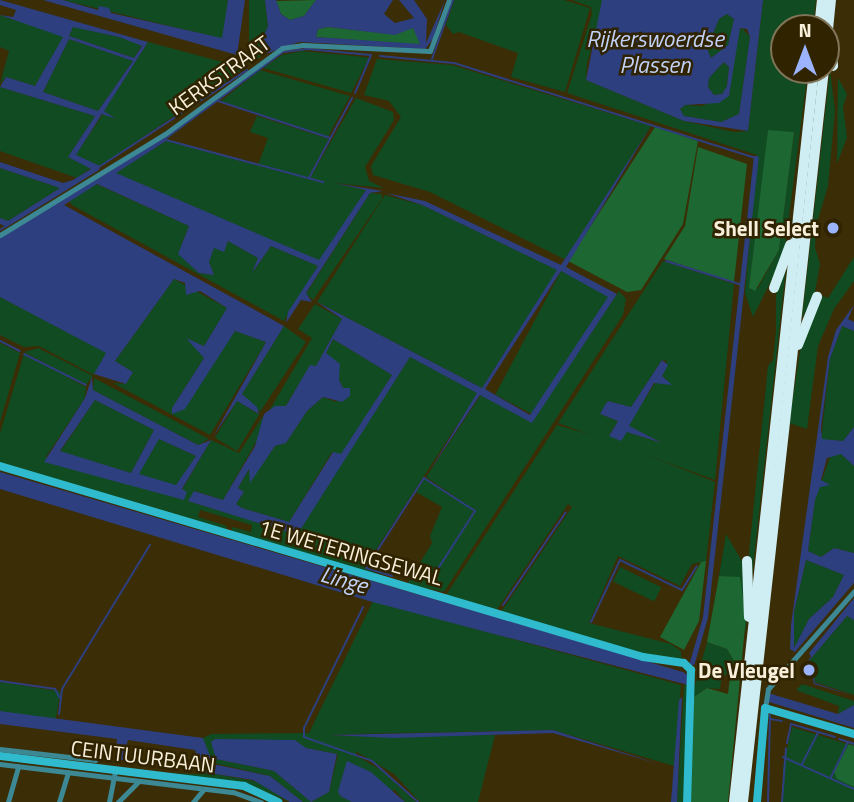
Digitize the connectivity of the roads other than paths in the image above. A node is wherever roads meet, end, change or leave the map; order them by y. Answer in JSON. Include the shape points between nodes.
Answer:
{"nodes":[{"id":1,"x":449,"y":0,"type":"edge"},
{"id":2,"x":813,"y":84,"type":"edge"},
{"id":3,"x":826,"y":84,"type":"edge"},
{"id":4,"x":797,"y":232,"type":"junction"},
{"id":5,"x":0,"y":235,"type":"edge"},
{"id":6,"x":774,"y":288,"type":"dead end"},
{"id":7,"x":817,"y":297,"type":"dead end"},
{"id":8,"x":791,"y":369,"type":"junction"},
{"id":9,"x":0,"y":466,"type":"edge"},
{"id":10,"x":747,"y":561,"type":"dead end"},
{"id":11,"x":854,"y":591,"type":"edge"},
{"id":12,"x":751,"y":639,"type":"junction"},
{"id":13,"x":765,"y":708,"type":"junction"},
{"id":14,"x":854,"y":734,"type":"edge"},
{"id":15,"x":0,"y":749,"type":"edge"},
{"id":16,"x":0,"y":756,"type":"edge"},
{"id":17,"x":94,"y":760,"type":"dead end"},
{"id":18,"x":0,"y":764,"type":"edge"},
{"id":19,"x":69,"y":765,"type":"junction"},
{"id":20,"x":18,"y":766,"type":"junction"},
{"id":21,"x":115,"y":774,"type":"junction"},
{"id":22,"x":139,"y":780,"type":"junction"},
{"id":23,"x":204,"y":789,"type":"junction"},
{"id":24,"x":8,"y":802,"type":"edge"},
{"id":25,"x":59,"y":802,"type":"edge"},
{"id":26,"x":108,"y":802,"type":"edge"},
{"id":27,"x":118,"y":802,"type":"edge"},
{"id":28,"x":193,"y":802,"type":"edge"},
{"id":29,"x":261,"y":802,"type":"edge"},
{"id":30,"x":278,"y":802,"type":"edge"},
{"id":31,"x":687,"y":802,"type":"edge"},
{"id":32,"x":734,"y":802,"type":"edge"},
{"id":33,"x":743,"y":802,"type":"edge"},
{"id":34,"x":757,"y":802,"type":"edge"}],
"edges":[{"from":1,"to":5,"type":"street","name":"KERKSTRAAT","via":[[430,51],[282,48],[165,134]]},
{"from":2,"to":4,"type":"highway"},
{"from":3,"to":8,"type":"highway"},
{"from":4,"to":6,"type":"highway"},
{"from":4,"to":12,"type":"highway"},
{"from":7,"to":8,"type":"highway"},
{"from":8,"to":33,"type":"highway"},
{"from":9,"to":31,"type":"street","name":"1E WETERINGSEWAL","via":[[643,657],[684,663],[691,670]]},
{"from":10,"to":12,"type":"highway"},
{"from":11,"to":13,"type":"street","via":[[768,689]]},
{"from":12,"to":32,"type":"highway"},
{"from":13,"to":14,"type":"street"},
{"from":13,"to":34,"type":"street"},
{"from":15,"to":19,"type":"street"},
{"from":16,"to":19,"type":"street","name":"CEINTUURBAAN"},
{"from":17,"to":19,"type":"street"},
{"from":18,"to":20,"type":"street"},
{"from":19,"to":20,"type":"street"},
{"from":19,"to":21,"type":"street","name":"CEINTUURBAAN"},
{"from":19,"to":25,"type":"street"},
{"from":20,"to":24,"type":"street"},
{"from":21,"to":22,"type":"street"},
{"from":21,"to":26,"type":"street"},
{"from":21,"to":30,"type":"street","name":"CEINTUURBAAN","via":[[244,786]]},
{"from":22,"to":23,"type":"street"},
{"from":22,"to":27,"type":"street"},
{"from":23,"to":28,"type":"street"},
{"from":23,"to":29,"type":"street"}]}
